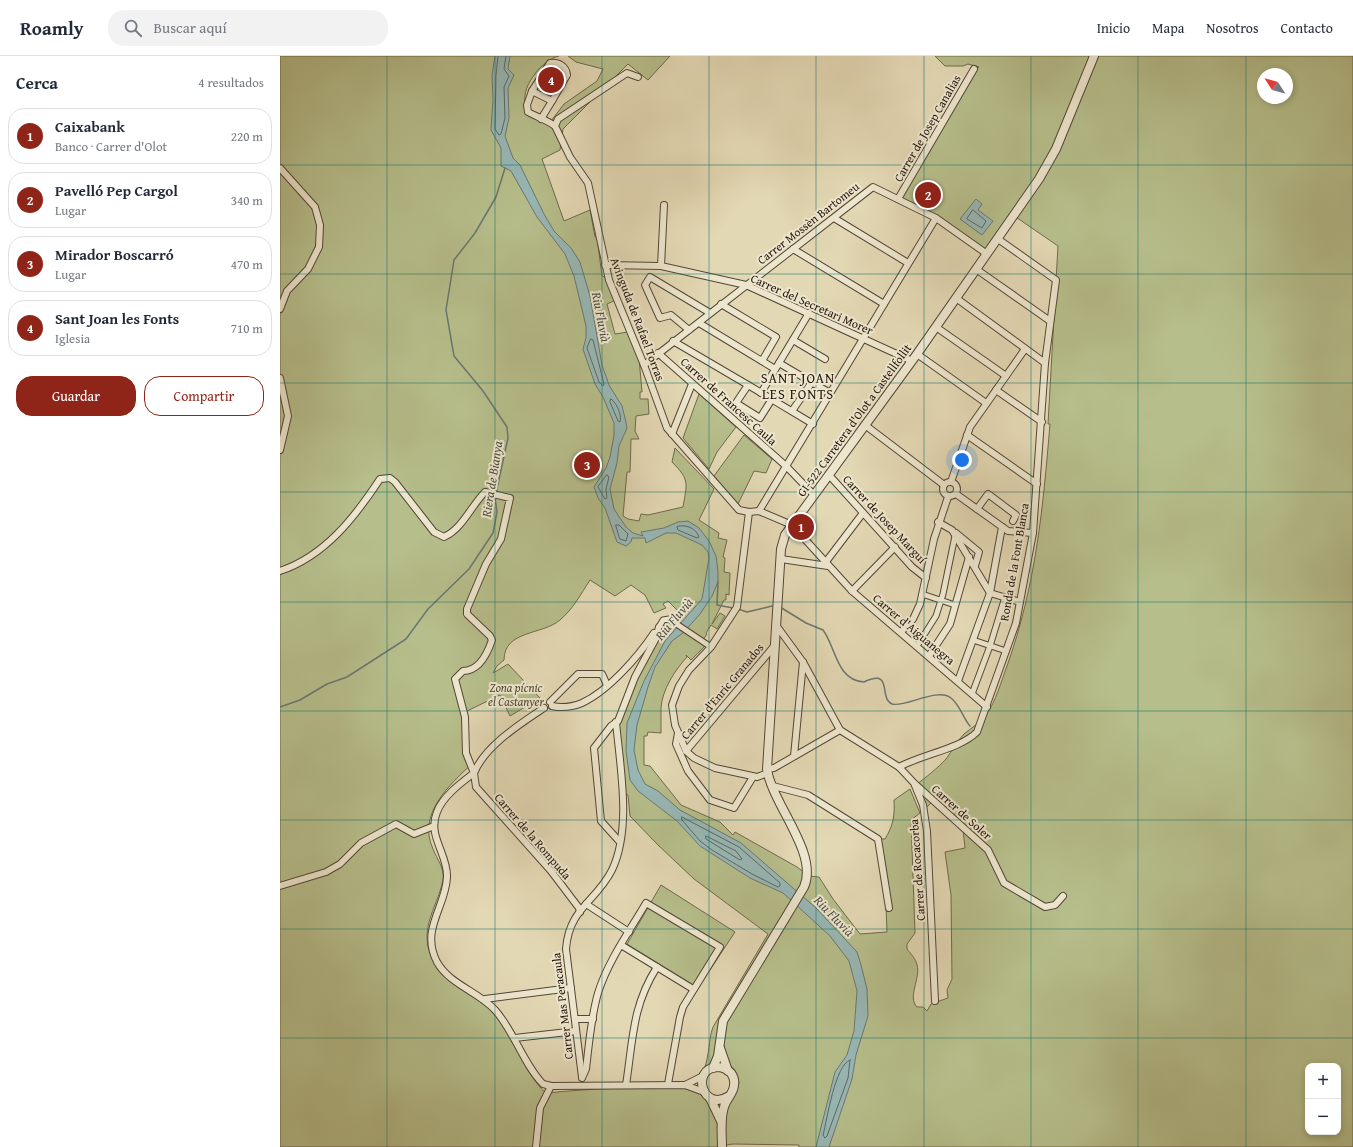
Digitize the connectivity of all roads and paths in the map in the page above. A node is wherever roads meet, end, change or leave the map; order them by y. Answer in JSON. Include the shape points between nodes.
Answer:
{"nodes":[{"id":1,"x":1094,"y":56,"type":"edge"},
{"id":2,"x":974,"y":69,"type":"dead end"},
{"id":3,"x":638,"y":77,"type":"dead end"},
{"id":4,"x":532,"y":91,"type":"junction"},
{"id":5,"x":552,"y":101,"type":"junction"},
{"id":6,"x":541,"y":119,"type":"junction"},
{"id":7,"x":555,"y":126,"type":"junction"},
{"id":8,"x":280,"y":168,"type":"edge"},
{"id":9,"x":898,"y":198,"type":"junction"},
{"id":10,"x":664,"y":205,"type":"dead end"},
{"id":11,"x":834,"y":218,"type":"junction"},
{"id":12,"x":936,"y":218,"type":"junction"},
{"id":13,"x":998,"y":239,"type":"junction"},
{"id":14,"x":793,"y":249,"type":"junction"},
{"id":15,"x":987,"y":254,"type":"junction"},
{"id":16,"x":908,"y":263,"type":"junction"},
{"id":17,"x":605,"y":266,"type":"junction"},
{"id":18,"x":652,"y":266,"type":"junction"},
{"id":19,"x":661,"y":266,"type":"junction"},
{"id":20,"x":976,"y":269,"type":"junction"},
{"id":21,"x":650,"y":277,"type":"junction"},
{"id":22,"x":746,"y":285,"type":"junction"},
{"id":23,"x":956,"y":298,"type":"junction"},
{"id":24,"x":721,"y":304,"type":"junction"},
{"id":25,"x":884,"y":304,"type":"junction"},
{"id":26,"x":280,"y":308,"type":"edge"},
{"id":27,"x":710,"y":313,"type":"junction"},
{"id":28,"x":809,"y":314,"type":"junction"},
{"id":29,"x":1050,"y":321,"type":"junction"},
{"id":30,"x":699,"y":322,"type":"junction"},
{"id":31,"x":936,"y":327,"type":"junction"},
{"id":32,"x":689,"y":330,"type":"junction"},
{"id":33,"x":863,"y":338,"type":"junction"},
{"id":34,"x":793,"y":340,"type":"junction"},
{"id":35,"x":673,"y":341,"type":"junction"},
{"id":36,"x":1025,"y":349,"type":"junction"},
{"id":37,"x":658,"y":353,"type":"junction"},
{"id":38,"x":917,"y":354,"type":"junction"},
{"id":39,"x":825,"y":359,"type":"dead end"},
{"id":40,"x":762,"y":361,"type":"junction"},
{"id":41,"x":912,"y":361,"type":"junction"},
{"id":42,"x":779,"y":363,"type":"junction"},
{"id":43,"x":1045,"y":363,"type":"junction"},
{"id":44,"x":644,"y":365,"type":"junction"},
{"id":45,"x":775,"y":369,"type":"junction"},
{"id":46,"x":1006,"y":376,"type":"junction"},
{"id":47,"x":280,"y":378,"type":"edge"},
{"id":48,"x":812,"y":382,"type":"junction"},
{"id":49,"x":692,"y":384,"type":"junction"},
{"id":50,"x":748,"y":385,"type":"junction"},
{"id":51,"x":996,"y":390,"type":"junction"},
{"id":52,"x":830,"y":392,"type":"junction"},
{"id":53,"x":761,"y":393,"type":"junction"},
{"id":54,"x":772,"y":399,"type":"junction"},
{"id":55,"x":986,"y":403,"type":"junction"},
{"id":56,"x":792,"y":411,"type":"junction"},
{"id":57,"x":1042,"y":422,"type":"junction"},
{"id":58,"x":813,"y":424,"type":"junction"},
{"id":59,"x":865,"y":425,"type":"junction"},
{"id":60,"x":672,"y":434,"type":"junction"},
{"id":61,"x":967,"y":435,"type":"junction"},
{"id":62,"x":280,"y":450,"type":"edge"},
{"id":63,"x":786,"y":466,"type":"junction"},
{"id":64,"x":829,"y":475,"type":"junction"},
{"id":65,"x":952,"y":482,"type":"junction"},
{"id":66,"x":1037,"y":484,"type":"junction"},
{"id":67,"x":944,"y":485,"type":"junction"},
{"id":68,"x":956,"y":494,"type":"junction"},
{"id":69,"x":814,"y":495,"type":"junction"},
{"id":70,"x":948,"y":496,"type":"junction"},
{"id":71,"x":976,"y":509,"type":"junction"},
{"id":72,"x":759,"y":511,"type":"junction"},
{"id":73,"x":749,"y":512,"type":"junction"},
{"id":74,"x":863,"y":513,"type":"junction"},
{"id":75,"x":1013,"y":521,"type":"junction"},
{"id":76,"x":938,"y":522,"type":"junction"},
{"id":77,"x":792,"y":526,"type":"junction"},
{"id":78,"x":1004,"y":528,"type":"junction"},
{"id":79,"x":952,"y":530,"type":"junction"},
{"id":80,"x":1014,"y":531,"type":"junction"},
{"id":81,"x":1032,"y":533,"type":"junction"},
{"id":82,"x":955,"y":536,"type":"junction"},
{"id":83,"x":895,"y":547,"type":"junction"},
{"id":84,"x":969,"y":557,"type":"junction"},
{"id":85,"x":781,"y":559,"type":"junction"},
{"id":86,"x":826,"y":564,"type":"junction"},
{"id":87,"x":974,"y":566,"type":"junction"},
{"id":88,"x":280,"y":571,"type":"edge"},
{"id":89,"x":980,"y":575,"type":"junction"},
{"id":90,"x":993,"y":577,"type":"junction"},
{"id":91,"x":926,"y":578,"type":"junction"},
{"id":92,"x":852,"y":591,"type":"junction"},
{"id":93,"x":990,"y":593,"type":"junction"},
{"id":94,"x":922,"y":594,"type":"junction"},
{"id":95,"x":1005,"y":597,"type":"junction"},
{"id":96,"x":942,"y":600,"type":"junction"},
{"id":97,"x":1020,"y":602,"type":"junction"},
{"id":98,"x":956,"y":605,"type":"junction"},
{"id":99,"x":776,"y":625,"type":"junction"},
{"id":100,"x":659,"y":627,"type":"junction"},
{"id":101,"x":901,"y":632,"type":"junction"},
{"id":102,"x":973,"y":640,"type":"junction"},
{"id":103,"x":775,"y":645,"type":"junction"},
{"id":104,"x":709,"y":646,"type":"junction"},
{"id":105,"x":917,"y":646,"type":"junction"},
{"id":106,"x":990,"y":646,"type":"junction"},
{"id":107,"x":1006,"y":651,"type":"junction"},
{"id":108,"x":929,"y":656,"type":"junction"},
{"id":109,"x":803,"y":662,"type":"junction"},
{"id":110,"x":958,"y":681,"type":"junction"},
{"id":111,"x":607,"y":685,"type":"junction"},
{"id":112,"x":972,"y":694,"type":"junction"},
{"id":113,"x":551,"y":704,"type":"junction"},
{"id":114,"x":987,"y":707,"type":"junction"},
{"id":115,"x":616,"y":722,"type":"junction"},
{"id":116,"x":840,"y":730,"type":"junction"},
{"id":117,"x":678,"y":732,"type":"junction"},
{"id":118,"x":686,"y":751,"type":"junction"},
{"id":119,"x":794,"y":756,"type":"junction"},
{"id":120,"x":899,"y":767,"type":"junction"},
{"id":121,"x":768,"y":771,"type":"junction"},
{"id":122,"x":474,"y":772,"type":"junction"},
{"id":123,"x":753,"y":777,"type":"junction"},
{"id":124,"x":914,"y":783,"type":"junction"},
{"id":125,"x":773,"y":786,"type":"junction"},
{"id":126,"x":434,"y":826,"type":"junction"},
{"id":127,"x":619,"y":841,"type":"junction"},
{"id":128,"x":280,"y":886,"type":"edge"},
{"id":129,"x":1063,"y":896,"type":"dead end"},
{"id":130,"x":586,"y":904,"type":"junction"},
{"id":131,"x":889,"y":908,"type":"dead end"},
{"id":132,"x":580,"y":912,"type":"junction"},
{"id":133,"x":629,"y":932,"type":"junction"},
{"id":134,"x":621,"y":945,"type":"junction"},
{"id":135,"x":658,"y":967,"type":"junction"},
{"id":136,"x":571,"y":988,"type":"junction"},
{"id":137,"x":694,"y":989,"type":"junction"},
{"id":138,"x":485,"y":999,"type":"junction"},
{"id":139,"x":935,"y":1001,"type":"dead end"},
{"id":140,"x":575,"y":1019,"type":"junction"},
{"id":141,"x":593,"y":1019,"type":"junction"},
{"id":142,"x":576,"y":1031,"type":"junction"},
{"id":143,"x":515,"y":1038,"type":"junction"},
{"id":144,"x":720,"y":1047,"type":"junction"},
{"id":145,"x":713,"y":1068,"type":"junction"},
{"id":146,"x":728,"y":1071,"type":"junction"},
{"id":147,"x":703,"y":1076,"type":"junction"},
{"id":148,"x":582,"y":1078,"type":"junction"},
{"id":149,"x":668,"y":1084,"type":"junction"},
{"id":150,"x":626,"y":1085,"type":"junction"},
{"id":151,"x":685,"y":1085,"type":"junction"},
{"id":152,"x":551,"y":1086,"type":"junction"},
{"id":153,"x":585,"y":1086,"type":"junction"},
{"id":154,"x":704,"y":1092,"type":"junction"},
{"id":155,"x":728,"y":1096,"type":"junction"},
{"id":156,"x":710,"y":1098,"type":"junction"},
{"id":157,"x":721,"y":1121,"type":"junction"},
{"id":158,"x":536,"y":1147,"type":"edge"},
{"id":159,"x":722,"y":1147,"type":"edge"}],
"edges":[{"from":1,"to":13,"type":"street","name":"GI-522 Carretera d'Olot a Castellfollit","via":[[1056,149],[1040,180]]},
{"from":2,"to":9,"type":"street","name":"Carrer de Josep Canalias"},
{"from":3,"to":7,"type":"street","via":[[627,73],[558,119]]},
{"from":4,"to":5,"type":"street"},
{"from":4,"to":5,"type":"street","via":[[550,63],[561,64],[567,75]]},
{"from":4,"to":6,"type":"street","via":[[527,105],[528,112]]},
{"from":5,"to":6,"type":"street"},
{"from":6,"to":7,"type":"street"},
{"from":7,"to":17,"type":"street","name":"Avinguda de Rafael Torras","via":[[570,157],[588,183]]},
{"from":8,"to":26,"type":"street","via":[[315,207],[320,226],[319,247],[308,269],[287,291]]},
{"from":9,"to":11,"type":"street","name":"Carrer Mossèn Bartomeu","via":[[873,187]]},
{"from":9,"to":12,"type":"street"},
{"from":10,"to":19,"type":"street"},
{"from":11,"to":14,"type":"street","name":"Carrer Mossèn Bartomeu"},
{"from":11,"to":16,"type":"street"},
{"from":12,"to":15,"type":"street"},
{"from":12,"to":16,"type":"street"},
{"from":13,"to":15,"type":"street","name":"GI-522 Carretera d'Olot a Castellfollit"},
{"from":13,"to":29,"type":"street","name":"Ronda de la Font Blanca","via":[[1056,280]]},
{"from":14,"to":22,"type":"street","name":"Carrer Mossèn Bartomeu"},
{"from":14,"to":25,"type":"street"},
{"from":15,"to":20,"type":"street","name":"GI-522 Carretera d'Olot a Castellfollit"},
{"from":16,"to":25,"type":"street"},
{"from":17,"to":18,"type":"street","name":"Carrer del Secretari Morer"},
{"from":17,"to":44,"type":"street","name":"Avinguda de Rafael Torras"},
{"from":18,"to":19,"type":"street","name":"Carrer del Secretari Morer"},
{"from":18,"to":21,"type":"street"},
{"from":19,"to":22,"type":"street","name":"Carrer del Secretari Morer"},
{"from":20,"to":23,"type":"street","name":"GI-522 Carretera d'Olot a Castellfollit"},
{"from":20,"to":29,"type":"street"},
{"from":21,"to":27,"type":"street"},
{"from":21,"to":32,"type":"street","via":[[645,285],[660,318],[672,315]]},
{"from":22,"to":24,"type":"street","name":"Carrer Mossèn Bartomeu"},
{"from":22,"to":28,"type":"street","name":"Carrer del Secretari Morer"},
{"from":23,"to":31,"type":"street","name":"GI-522 Carretera d'Olot a Castellfollit"},
{"from":23,"to":36,"type":"street"},
{"from":24,"to":27,"type":"street","name":"Carrer Mossèn Bartomeu"},
{"from":24,"to":40,"type":"street","via":[[776,337]]},
{"from":25,"to":33,"type":"street"},
{"from":27,"to":30,"type":"street","name":"Carrer Mossèn Bartomeu"},
{"from":28,"to":33,"type":"street","name":"Carrer del Secretari Morer"},
{"from":28,"to":34,"type":"street"},
{"from":29,"to":43,"type":"street","name":"Ronda de la Font Blanca"},
{"from":30,"to":32,"type":"street","name":"Carrer Mossèn Bartomeu"},
{"from":30,"to":40,"type":"street"},
{"from":31,"to":38,"type":"street","name":"GI-522 Carretera d'Olot a Castellfollit"},
{"from":31,"to":46,"type":"street"},
{"from":32,"to":35,"type":"street","name":"Carrer Mossèn Bartomeu"},
{"from":33,"to":41,"type":"street","name":"Carrer del Secretari Morer"},
{"from":33,"to":52,"type":"street"},
{"from":34,"to":39,"type":"street"},
{"from":34,"to":42,"type":"street"},
{"from":35,"to":37,"type":"street","name":"Carrer Mossèn Bartomeu"},
{"from":35,"to":50,"type":"street"},
{"from":36,"to":43,"type":"street"},
{"from":36,"to":46,"type":"street"},
{"from":37,"to":44,"type":"street","name":"Carrer Mossèn Bartomeu"},
{"from":37,"to":49,"type":"street","name":"Carrer de Francesc Caula"},
{"from":38,"to":41,"type":"street","name":"GI-522 Carretera d'Olot a Castellfollit"},
{"from":38,"to":55,"type":"street"},
{"from":40,"to":45,"type":"street"},
{"from":41,"to":59,"type":"street","name":"GI-522 Carretera d'Olot a Castellfollit"},
{"from":42,"to":45,"type":"street"},
{"from":42,"to":48,"type":"street"},
{"from":43,"to":57,"type":"street","name":"Ronda de la Font Blanca"},
{"from":44,"to":60,"type":"street","name":"Avinguda de Rafael Torras","via":[[667,428]]},
{"from":45,"to":53,"type":"street"},
{"from":46,"to":51,"type":"street"},
{"from":47,"to":62,"type":"street","via":[[288,416]]},
{"from":48,"to":52,"type":"street"},
{"from":48,"to":56,"type":"street"},
{"from":49,"to":60,"type":"street"},
{"from":49,"to":63,"type":"street","name":"Carrer de Francesc Caula"},
{"from":50,"to":53,"type":"street"},
{"from":50,"to":54,"type":"street","via":[[736,404],[760,418]]},
{"from":51,"to":55,"type":"street"},
{"from":51,"to":57,"type":"street"},
{"from":52,"to":58,"type":"street"},
{"from":53,"to":54,"type":"street"},
{"from":54,"to":56,"type":"street"},
{"from":55,"to":61,"type":"street"},
{"from":56,"to":58,"type":"street"},
{"from":57,"to":66,"type":"street","name":"Ronda de la Font Blanca"},
{"from":58,"to":63,"type":"street"},
{"from":59,"to":64,"type":"street","name":"GI-522 Carretera d'Olot a Castellfollit"},
{"from":59,"to":67,"type":"street"},
{"from":60,"to":73,"type":"street","name":"Avinguda de Rafael Torras","via":[[739,510]]},
{"from":61,"to":65,"type":"street"},
{"from":61,"to":66,"type":"street"},
{"from":63,"to":69,"type":"street","name":"Carrer de Francesc Caula"},
{"from":63,"to":72,"type":"street"},
{"from":64,"to":69,"type":"street","name":"GI-522 Carretera d'Olot a Castellfollit"},
{"from":64,"to":74,"type":"street","name":"Carrer de Josep Marguí"},
{"from":65,"to":67,"type":"street"},
{"from":65,"to":68,"type":"street","via":[[958,489]]},
{"from":66,"to":81,"type":"street","name":"Ronda de la Font Blanca"},
{"from":67,"to":70,"type":"street","via":[[944,494]]},
{"from":68,"to":70,"type":"street"},
{"from":68,"to":71,"type":"street"},
{"from":69,"to":77,"type":"street","name":"GI-522 Carretera d'Olot a Castellfollit"},
{"from":70,"to":76,"type":"street"},
{"from":71,"to":75,"type":"street","via":[[988,494],[1016,515]]},
{"from":71,"to":78,"type":"street"},
{"from":72,"to":73,"type":"street"},
{"from":72,"to":77,"type":"street"},
{"from":73,"to":104,"type":"street","via":[[737,607]]},
{"from":74,"to":83,"type":"street","name":"Carrer de Josep Marguí"},
{"from":74,"to":86,"type":"street"},
{"from":75,"to":78,"type":"street","via":[[1009,521]]},
{"from":75,"to":80,"type":"street","via":[[1016,524]]},
{"from":76,"to":79,"type":"street"},
{"from":76,"to":91,"type":"street"},
{"from":77,"to":85,"type":"street","name":"GI-522 Carretera d'Olot a Castellfollit","via":[[781,549]]},
{"from":77,"to":86,"type":"street","name":"Carrer d'Aiguanegra"},
{"from":78,"to":80,"type":"street"},
{"from":78,"to":90,"type":"street"},
{"from":79,"to":82,"type":"street"},
{"from":79,"to":87,"type":"street","via":[[979,552]]},
{"from":80,"to":81,"type":"street"},
{"from":81,"to":97,"type":"street","name":"Ronda de la Font Blanca"},
{"from":82,"to":84,"type":"street"},
{"from":82,"to":96,"type":"street"},
{"from":83,"to":91,"type":"street","name":"Carrer de Josep Marguí","via":[[912,567]]},
{"from":83,"to":92,"type":"street"},
{"from":84,"to":87,"type":"street"},
{"from":84,"to":98,"type":"street"},
{"from":85,"to":86,"type":"street"},
{"from":85,"to":99,"type":"street","name":"GI-522 Carretera d'Olot a Castellfollit"},
{"from":86,"to":92,"type":"street","name":"Carrer d'Aiguanegra"},
{"from":87,"to":89,"type":"street"},
{"from":88,"to":122,"type":"street","name":"Carrer de la Rompuda","via":[[308,557],[332,540],[366,501],[380,479],[390,478],[395,482],[434,532],[444,537],[459,525],[485,492],[510,498],[501,539],[486,564],[467,609],[467,614],[492,640],[478,667],[463,671],[455,679],[464,717],[466,753]]},
{"from":89,"to":90,"type":"street"},
{"from":89,"to":93,"type":"street"},
{"from":90,"to":93,"type":"street"},
{"from":91,"to":94,"type":"street"},
{"from":92,"to":101,"type":"street","name":"Carrer d'Aiguanegra"},
{"from":93,"to":95,"type":"street"},
{"from":93,"to":102,"type":"street"},
{"from":94,"to":96,"type":"street"},
{"from":94,"to":101,"type":"street","via":[[914,619]]},
{"from":95,"to":97,"type":"street"},
{"from":95,"to":106,"type":"street"},
{"from":96,"to":98,"type":"street"},
{"from":96,"to":105,"type":"street","via":[[936,616]]},
{"from":97,"to":107,"type":"street","name":"Ronda de la Font Blanca"},
{"from":98,"to":108,"type":"street","via":[[950,624]]},
{"from":99,"to":103,"type":"street","name":"GI-522 Carretera d'Olot a Castellfollit"},
{"from":99,"to":109,"type":"street"},
{"from":100,"to":104,"type":"street","via":[[663,620],[669,619]]},
{"from":100,"to":111,"type":"street","via":[[643,649]]},
{"from":100,"to":115,"type":"street"},
{"from":101,"to":105,"type":"street","name":"Carrer d'Aiguanegra"},
{"from":102,"to":106,"type":"street"},
{"from":102,"to":110,"type":"street"},
{"from":103,"to":118,"type":"street","name":"Carrer d'Enric Granados"},
{"from":103,"to":121,"type":"street","name":"GI-522 Carretera d'Olot a Castellfollit"},
{"from":104,"to":117,"type":"street","via":[[682,681],[672,705]]},
{"from":105,"to":108,"type":"street","name":"Carrer d'Aiguanegra"},
{"from":106,"to":107,"type":"street"},
{"from":106,"to":112,"type":"street"},
{"from":107,"to":114,"type":"street","name":"Ronda de la Font Blanca"},
{"from":108,"to":110,"type":"street","name":"Carrer d'Aiguanegra"},
{"from":109,"to":116,"type":"street"},
{"from":109,"to":119,"type":"street"},
{"from":110,"to":112,"type":"street","name":"Carrer d'Aiguanegra"},
{"from":111,"to":113,"type":"street","via":[[581,703],[561,708]]},
{"from":111,"to":113,"type":"street","via":[[602,674],[578,674]]},
{"from":112,"to":114,"type":"street","name":"Carrer d'Aiguanegra"},
{"from":113,"to":122,"type":"street","via":[[549,710],[544,708],[510,732],[486,755]]},
{"from":114,"to":120,"type":"street","name":"Ronda de la Font Blanca","via":[[977,732],[969,740],[915,758]]},
{"from":115,"to":127,"type":"street","name":"Carrer Mas Peracaula","via":[[623,813]]},
{"from":115,"to":127,"type":"street","via":[[594,748],[601,821]]},
{"from":116,"to":119,"type":"street"},
{"from":116,"to":120,"type":"street","name":"Carrer de Rocacorba"},
{"from":117,"to":118,"type":"street"},
{"from":117,"to":123,"type":"street","via":[[676,744],[688,771],[710,800],[734,808]]},
{"from":118,"to":123,"type":"street","via":[[694,758],[716,768]]},
{"from":119,"to":121,"type":"street"},
{"from":120,"to":124,"type":"street","name":"Carrer de Rocacorba"},
{"from":121,"to":123,"type":"street"},
{"from":121,"to":125,"type":"street","name":"GI-522 Carretera d'Olot a Castellfollit"},
{"from":122,"to":126,"type":"street","via":[[447,796],[437,812]]},
{"from":122,"to":132,"type":"street","name":"Carrer de la Rompuda","via":[[476,787],[551,871]]},
{"from":124,"to":129,"type":"street","name":"Carrer de Soler","via":[[988,850],[1004,883],[1045,907],[1055,905]]},
{"from":124,"to":139,"type":"street","name":"Carrer de Rocacorba","via":[[922,804],[927,831]]},
{"from":125,"to":131,"type":"street","via":[[808,795],[878,839]]},
{"from":125,"to":144,"type":"street","name":"GI-522 Carretera d'Olot a Castellfollit","via":[[808,869],[804,887],[723,1021]]},
{"from":126,"to":128,"type":"street","via":[[414,834],[396,824],[361,843],[340,864],[326,872]]},
{"from":126,"to":138,"type":"street","via":[[436,842],[447,869],[447,878],[431,932],[434,952],[442,968],[453,979]]},
{"from":127,"to":130,"type":"street","name":"Carrer Mas Peracaula","via":[[612,869]]},
{"from":130,"to":132,"type":"street","name":"Carrer Mas Peracaula"},
{"from":130,"to":133,"type":"street"},
{"from":132,"to":136,"type":"street","name":"Carrer Mas Peracaula","via":[[572,922],[567,939]]},
{"from":133,"to":134,"type":"street"},
{"from":133,"to":137,"type":"street","via":[[646,903],[720,947]]},
{"from":134,"to":135,"type":"street"},
{"from":134,"to":141,"type":"street","via":[[602,983]]},
{"from":135,"to":137,"type":"street"},
{"from":135,"to":150,"type":"street","via":[[645,987],[638,1006]]},
{"from":136,"to":138,"type":"street"},
{"from":136,"to":140,"type":"street","name":"Carrer Mas Peracaula"},
{"from":137,"to":149,"type":"street","via":[[680,1017]]},
{"from":138,"to":143,"type":"street"},
{"from":140,"to":141,"type":"street"},
{"from":140,"to":142,"type":"street","name":"Carrer Mas Peracaula"},
{"from":141,"to":148,"type":"street","via":[[586,1069]]},
{"from":142,"to":143,"type":"street"},
{"from":142,"to":148,"type":"street","name":"Carrer Mas Peracaula"},
{"from":143,"to":152,"type":"street","via":[[539,1080]]},
{"from":144,"to":145,"type":"street","name":"GI-522 Carretera d'Olot a Castellfollit"},
{"from":144,"to":146,"type":"street","name":"GI-522 Carretera d'Olot a Castellfollit"},
{"from":145,"to":146,"type":"street"},
{"from":145,"to":147,"type":"street"},
{"from":146,"to":155,"type":"street","via":[[733,1076],[734,1083],[733,1090]]},
{"from":147,"to":151,"type":"street"},
{"from":147,"to":154,"type":"street"},
{"from":148,"to":153,"type":"street","name":"Carrer Mas Peracaula"},
{"from":149,"to":150,"type":"street"},
{"from":149,"to":151,"type":"street"},
{"from":150,"to":153,"type":"street"},
{"from":151,"to":154,"type":"street"},
{"from":152,"to":153,"type":"street"},
{"from":152,"to":158,"type":"street","via":[[540,1108]]},
{"from":154,"to":156,"type":"street"},
{"from":155,"to":156,"type":"street","via":[[718,1100]]},
{"from":155,"to":157,"type":"street"},
{"from":156,"to":157,"type":"street"},
{"from":157,"to":159,"type":"street"}]}
